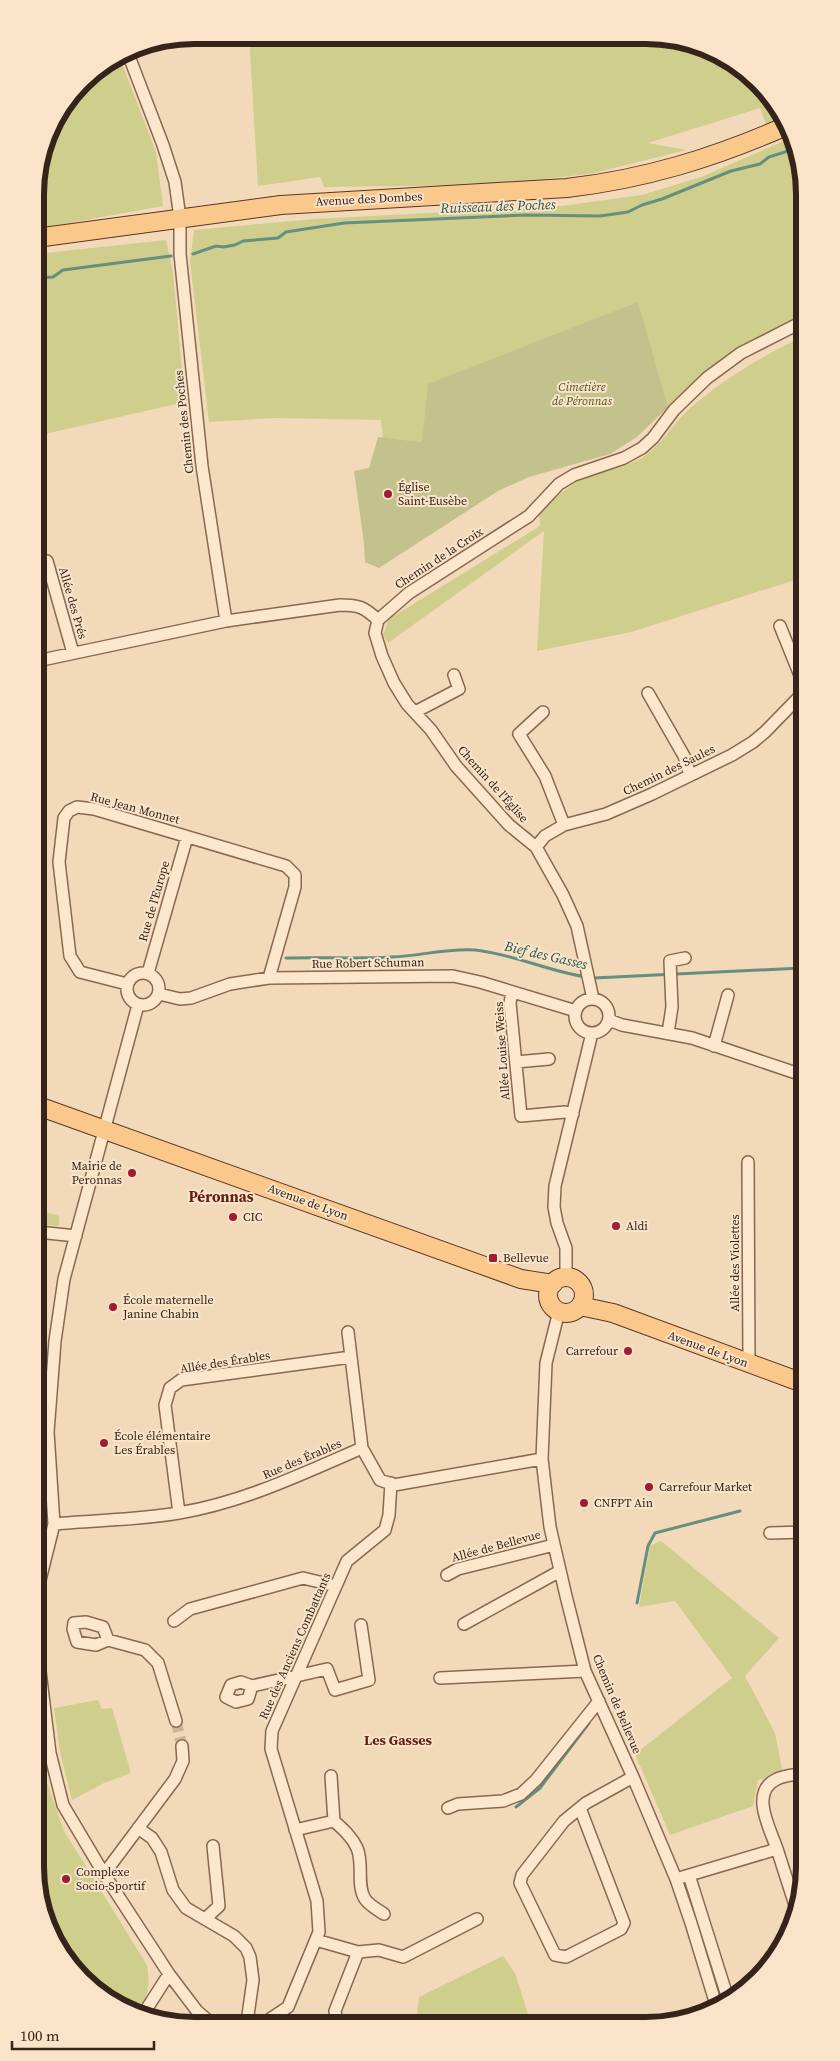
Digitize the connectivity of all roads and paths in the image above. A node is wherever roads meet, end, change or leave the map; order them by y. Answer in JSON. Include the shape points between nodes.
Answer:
{"nodes":[{"id":1,"x":130,"y":59,"type":"edge"},
{"id":2,"x":781,"y":128,"type":"edge"},
{"id":3,"x":180,"y":218,"type":"junction"},
{"id":4,"x":44,"y":237,"type":"edge"},
{"id":5,"x":796,"y":325,"type":"edge"},
{"id":6,"x":47,"y":561,"type":"dead end"},
{"id":7,"x":378,"y":620,"type":"junction"},
{"id":8,"x":226,"y":621,"type":"junction"},
{"id":9,"x":780,"y":626,"type":"dead end"},
{"id":10,"x":73,"y":653,"type":"junction"},
{"id":11,"x":44,"y":659,"type":"edge"},
{"id":12,"x":796,"y":666,"type":"edge"},
{"id":13,"x":454,"y":675,"type":"dead end"},
{"id":14,"x":648,"y":693,"type":"dead end"},
{"id":15,"x":796,"y":700,"type":"edge"},
{"id":16,"x":415,"y":712,"type":"junction"},
{"id":17,"x":543,"y":712,"type":"dead end"},
{"id":18,"x":690,"y":775,"type":"junction"},
{"id":19,"x":564,"y":825,"type":"junction"},
{"id":20,"x":187,"y":837,"type":"junction"},
{"id":21,"x":536,"y":847,"type":"junction"},
{"id":22,"x":685,"y":958,"type":"dead end"},
{"id":23,"x":148,"y":973,"type":"junction"},
{"id":24,"x":269,"y":978,"type":"junction"},
{"id":25,"x":127,"y":984,"type":"junction"},
{"id":26,"x":512,"y":992,"type":"junction"},
{"id":27,"x":159,"y":994,"type":"junction"},
{"id":28,"x":728,"y":995,"type":"dead end"},
{"id":29,"x":592,"y":998,"type":"junction"},
{"id":30,"x":138,"y":1005,"type":"junction"},
{"id":31,"x":576,"y":1011,"type":"junction"},
{"id":32,"x":609,"y":1020,"type":"junction"},
{"id":33,"x":592,"y":1032,"type":"junction"},
{"id":34,"x":668,"y":1033,"type":"junction"},
{"id":35,"x":714,"y":1046,"type":"junction"},
{"id":36,"x":549,"y":1059,"type":"dead end"},
{"id":37,"x":516,"y":1062,"type":"junction"},
{"id":38,"x":796,"y":1073,"type":"edge"},
{"id":39,"x":44,"y":1108,"type":"edge"},
{"id":40,"x":573,"y":1114,"type":"junction"},
{"id":41,"x":104,"y":1129,"type":"junction"},
{"id":42,"x":748,"y":1162,"type":"dead end"},
{"id":43,"x":44,"y":1233,"type":"edge"},
{"id":44,"x":76,"y":1236,"type":"junction"},
{"id":45,"x":556,"y":1285,"type":"junction"},
{"id":46,"x":582,"y":1299,"type":"junction"},
{"id":47,"x":558,"y":1311,"type":"junction"},
{"id":48,"x":348,"y":1332,"type":"dead end"},
{"id":49,"x":351,"y":1357,"type":"junction"},
{"id":50,"x":749,"y":1364,"type":"junction"},
{"id":51,"x":796,"y":1381,"type":"edge"},
{"id":52,"x":362,"y":1448,"type":"junction"},
{"id":53,"x":542,"y":1459,"type":"junction"},
{"id":54,"x":391,"y":1483,"type":"junction"},
{"id":55,"x":178,"y":1513,"type":"junction"},
{"id":56,"x":54,"y":1524,"type":"junction"},
{"id":57,"x":796,"y":1532,"type":"edge"},
{"id":58,"x":770,"y":1533,"type":"dead end"},
{"id":59,"x":554,"y":1545,"type":"junction"},
{"id":60,"x":44,"y":1564,"type":"edge"},
{"id":61,"x":560,"y":1571,"type":"junction"},
{"id":62,"x":447,"y":1575,"type":"dead end"},
{"id":63,"x":336,"y":1586,"type":"junction"},
{"id":64,"x":174,"y":1621,"type":"dead end"},
{"id":65,"x":464,"y":1624,"type":"dead end"},
{"id":66,"x":361,"y":1625,"type":"dead end"},
{"id":67,"x":108,"y":1640,"type":"dead end"},
{"id":68,"x":585,"y":1670,"type":"junction"},
{"id":69,"x":296,"y":1677,"type":"junction"},
{"id":70,"x":440,"y":1678,"type":"dead end"},
{"id":71,"x":252,"y":1686,"type":"dead end"},
{"id":72,"x":599,"y":1701,"type":"junction"},
{"id":73,"x":44,"y":1704,"type":"edge"},
{"id":74,"x":176,"y":1722,"type":"tunnel mouth"},
{"id":75,"x":182,"y":1746,"type":"tunnel mouth"},
{"id":76,"x":796,"y":1775,"type":"edge"},
{"id":77,"x":331,"y":1776,"type":"dead end"},
{"id":78,"x":633,"y":1777,"type":"junction"},
{"id":79,"x":448,"y":1808,"type":"dead end"},
{"id":80,"x":580,"y":1808,"type":"junction"},
{"id":81,"x":334,"y":1821,"type":"junction"},
{"id":82,"x":138,"y":1828,"type":"junction"},
{"id":83,"x":295,"y":1830,"type":"junction"},
{"id":84,"x":213,"y":1846,"type":"dead end"},
{"id":85,"x":777,"y":1849,"type":"junction"},
{"id":86,"x":104,"y":1874,"type":"junction"},
{"id":87,"x":689,"y":1875,"type":"junction"},
{"id":88,"x":676,"y":1879,"type":"junction"},
{"id":89,"x":793,"y":1897,"type":"edge"},
{"id":90,"x":384,"y":1914,"type":"dead end"},
{"id":91,"x":205,"y":1919,"type":"junction"},
{"id":92,"x":476,"y":1919,"type":"dead end"},
{"id":93,"x":316,"y":1940,"type":"junction"},
{"id":94,"x":358,"y":1952,"type":"junction"},
{"id":95,"x":169,"y":1974,"type":"junction"},
{"id":96,"x":726,"y":1993,"type":"edge"},
{"id":97,"x":715,"y":2000,"type":"edge"},
{"id":98,"x":147,"y":2009,"type":"edge"},
{"id":99,"x":204,"y":2017,"type":"edge"},
{"id":100,"x":251,"y":2017,"type":"edge"},
{"id":101,"x":272,"y":2017,"type":"edge"},
{"id":102,"x":336,"y":2017,"type":"edge"}],
"edges":[{"from":1,"to":3,"type":"street","name":"Chemin des Poches","via":[[175,182]]},
{"from":2,"to":3,"type":"main road","name":"Avenue des Dombes","via":[[703,160],[645,176],[599,184],[281,205]]},
{"from":3,"to":4,"type":"main road","name":"Avenue des Dombes"},
{"from":3,"to":8,"type":"street","name":"Chemin des Poches","via":[[180,254],[202,466]]},
{"from":5,"to":7,"type":"street","name":"Chemin de la Croix","via":[[741,353],[706,378],[642,448],[559,484],[529,516],[409,593]]},
{"from":6,"to":10,"type":"street","name":"Allée des Prés"},
{"from":7,"to":8,"type":"street","via":[[357,605],[340,605]]},
{"from":7,"to":16,"type":"street","name":"Chemin de l'Église","via":[[375,632],[382,656],[394,683]]},
{"from":8,"to":10,"type":"street"},
{"from":9,"to":12,"type":"street"},
{"from":10,"to":11,"type":"street"},
{"from":13,"to":16,"type":"street","via":[[458,689]]},
{"from":14,"to":18,"type":"street","via":[[684,756]]},
{"from":15,"to":18,"type":"street","name":"Chemin des Saules","via":[[753,742]]},
{"from":16,"to":21,"type":"street","name":"Chemin de l'Église","via":[[456,766],[509,825]]},
{"from":17,"to":19,"type":"street","via":[[519,734],[545,776]]},
{"from":18,"to":19,"type":"street","name":"Chemin des Saules","via":[[606,814]]},
{"from":19,"to":21,"type":"street","name":"Chemin des Saules","via":[[545,836]]},
{"from":20,"to":23,"type":"street","name":"Rue de l'Europe"},
{"from":20,"to":24,"type":"street","name":"Rue Jean Monnet","via":[[286,866],[295,875],[296,887]]},
{"from":20,"to":25,"type":"street","name":"Rue Jean Monnet","via":[[94,808],[77,807],[64,818],[59,862],[70,956],[80,972]]},
{"from":21,"to":29,"type":"street","name":"Chemin de l'Église","via":[[577,926]]},
{"from":22,"to":34,"type":"street","via":[[670,961],[672,1007]]},
{"from":23,"to":25,"type":"street","via":[[138,973]]},
{"from":23,"to":27,"type":"street","via":[[158,982]]},
{"from":24,"to":26,"type":"street","name":"Rue Robert Schuman","via":[[453,976]]},
{"from":24,"to":27,"type":"street","name":"Rue Robert Schuman","via":[[230,984],[191,998]]},
{"from":25,"to":30,"type":"street","via":[[127,994]]},
{"from":26,"to":31,"type":"street","name":"Rue Robert Schuman"},
{"from":26,"to":37,"type":"street","name":"Allée Louise Weiss","via":[[510,1003]]},
{"from":27,"to":30,"type":"street","via":[[150,1004]]},
{"from":28,"to":35,"type":"street"},
{"from":29,"to":31,"type":"street","via":[[582,1002]]},
{"from":29,"to":32,"type":"street","via":[[606,1005]]},
{"from":30,"to":41,"type":"street"},
{"from":31,"to":33,"type":"street","via":[[579,1026]]},
{"from":32,"to":33,"type":"street","via":[[602,1029]]},
{"from":32,"to":34,"type":"street"},
{"from":33,"to":40,"type":"street"},
{"from":34,"to":35,"type":"street"},
{"from":35,"to":38,"type":"street"},
{"from":36,"to":37,"type":"street"},
{"from":37,"to":40,"type":"street","name":"Allée Louise Weiss","via":[[520,1116]]},
{"from":39,"to":41,"type":"main road","name":"Avenue de Lyon"},
{"from":40,"to":45,"type":"street","via":[[555,1186],[554,1207],[566,1248]]},
{"from":41,"to":44,"type":"street"},
{"from":41,"to":45,"type":"main road","name":"Avenue de Lyon","via":[[521,1279],[535,1289]]},
{"from":42,"to":50,"type":"street","name":"Allée des Violettes"},
{"from":43,"to":44,"type":"street"},
{"from":44,"to":56,"type":"street","via":[[64,1279],[50,1400],[48,1432]]},
{"from":45,"to":46,"type":"main road","via":[[577,1282]]},
{"from":45,"to":47,"type":"main road","via":[[551,1304]]},
{"from":46,"to":47,"type":"main road","via":[[568,1313]]},
{"from":46,"to":50,"type":"main road","name":"Avenue de Lyon"},
{"from":47,"to":53,"type":"street","name":"Chemin de Bellevue","via":[[546,1363]]},
{"from":48,"to":49,"type":"street"},
{"from":49,"to":52,"type":"street"},
{"from":49,"to":55,"type":"street","name":"Allée des Érables","via":[[181,1380],[170,1388],[165,1405]]},
{"from":50,"to":51,"type":"main road","name":"Avenue de Lyon"},
{"from":52,"to":54,"type":"street","name":"Rue des Érables","via":[[380,1480]]},
{"from":52,"to":55,"type":"street","name":"Rue des Érables","via":[[250,1495]]},
{"from":53,"to":54,"type":"street"},
{"from":53,"to":59,"type":"street","name":"Chemin de Bellevue"},
{"from":54,"to":63,"type":"street","name":"Rue des Anciens Combattants","via":[[390,1515],[385,1530],[347,1561]]},
{"from":55,"to":56,"type":"street","name":"Rue des Érables"},
{"from":56,"to":60,"type":"street"},
{"from":57,"to":58,"type":"street"},
{"from":59,"to":61,"type":"street","name":"Chemin de Bellevue"},
{"from":59,"to":62,"type":"street","name":"Allée de Bellevue","via":[[458,1569]]},
{"from":61,"to":65,"type":"street"},
{"from":61,"to":68,"type":"street","name":"Chemin de Bellevue"},
{"from":63,"to":64,"type":"street","via":[[303,1578],[190,1609]]},
{"from":63,"to":69,"type":"street","name":"Rue des Anciens Combattants"},
{"from":66,"to":69,"type":"street","via":[[369,1680],[335,1690],[327,1669]]},
{"from":67,"to":74,"type":"street","via":[[144,1650],[158,1663]]},
{"from":68,"to":70,"type":"street"},
{"from":68,"to":72,"type":"street","name":"Chemin de Bellevue"},
{"from":69,"to":71,"type":"street"},
{"from":69,"to":83,"type":"street","name":"Rue des Anciens Combattants","via":[[272,1731],[271,1749]]},
{"from":72,"to":78,"type":"street","name":"Chemin de Bellevue"},
{"from":72,"to":79,"type":"street","via":[[521,1794],[504,1801],[458,1804]]},
{"from":73,"to":86,"type":"street","via":[[50,1754],[63,1805]]},
{"from":75,"to":82,"type":"street","via":[[183,1760],[175,1780]]},
{"from":76,"to":85,"type":"street","via":[[777,1779],[766,1788],[761,1802]]},
{"from":77,"to":81,"type":"street"},
{"from":78,"to":80,"type":"street"},
{"from":78,"to":88,"type":"street","name":"Chemin de Bellevue"},
{"from":80,"to":80,"type":"street","via":[[558,1829],[522,1875],[520,1883],[555,1954],[566,1956],[621,1929],[624,1923]]},
{"from":81,"to":83,"type":"street"},
{"from":81,"to":90,"type":"street","via":[[358,1850],[361,1889],[365,1899]]},
{"from":82,"to":86,"type":"street"},
{"from":82,"to":91,"type":"street","via":[[152,1838],[161,1852],[173,1890],[186,1908]]},
{"from":83,"to":93,"type":"street","name":"Rue des Anciens Combattants","via":[[317,1901],[319,1932]]},
{"from":84,"to":91,"type":"street","via":[[219,1906]]},
{"from":85,"to":87,"type":"street"},
{"from":85,"to":89,"type":"street"},
{"from":86,"to":95,"type":"street"},
{"from":87,"to":88,"type":"street"},
{"from":87,"to":96,"type":"street"},
{"from":88,"to":97,"type":"street","name":"Chemin de Bellevue"},
{"from":91,"to":100,"type":"street","via":[[234,1936],[246,1948],[253,1980]]},
{"from":92,"to":94,"type":"street","via":[[403,1957],[379,1950]]},
{"from":93,"to":94,"type":"street"},
{"from":93,"to":101,"type":"street","name":"Rue des Anciens Combattants","via":[[288,2007]]},
{"from":94,"to":102,"type":"street","via":[[335,2011]]},
{"from":95,"to":98,"type":"street"},
{"from":95,"to":99,"type":"street"}]}
